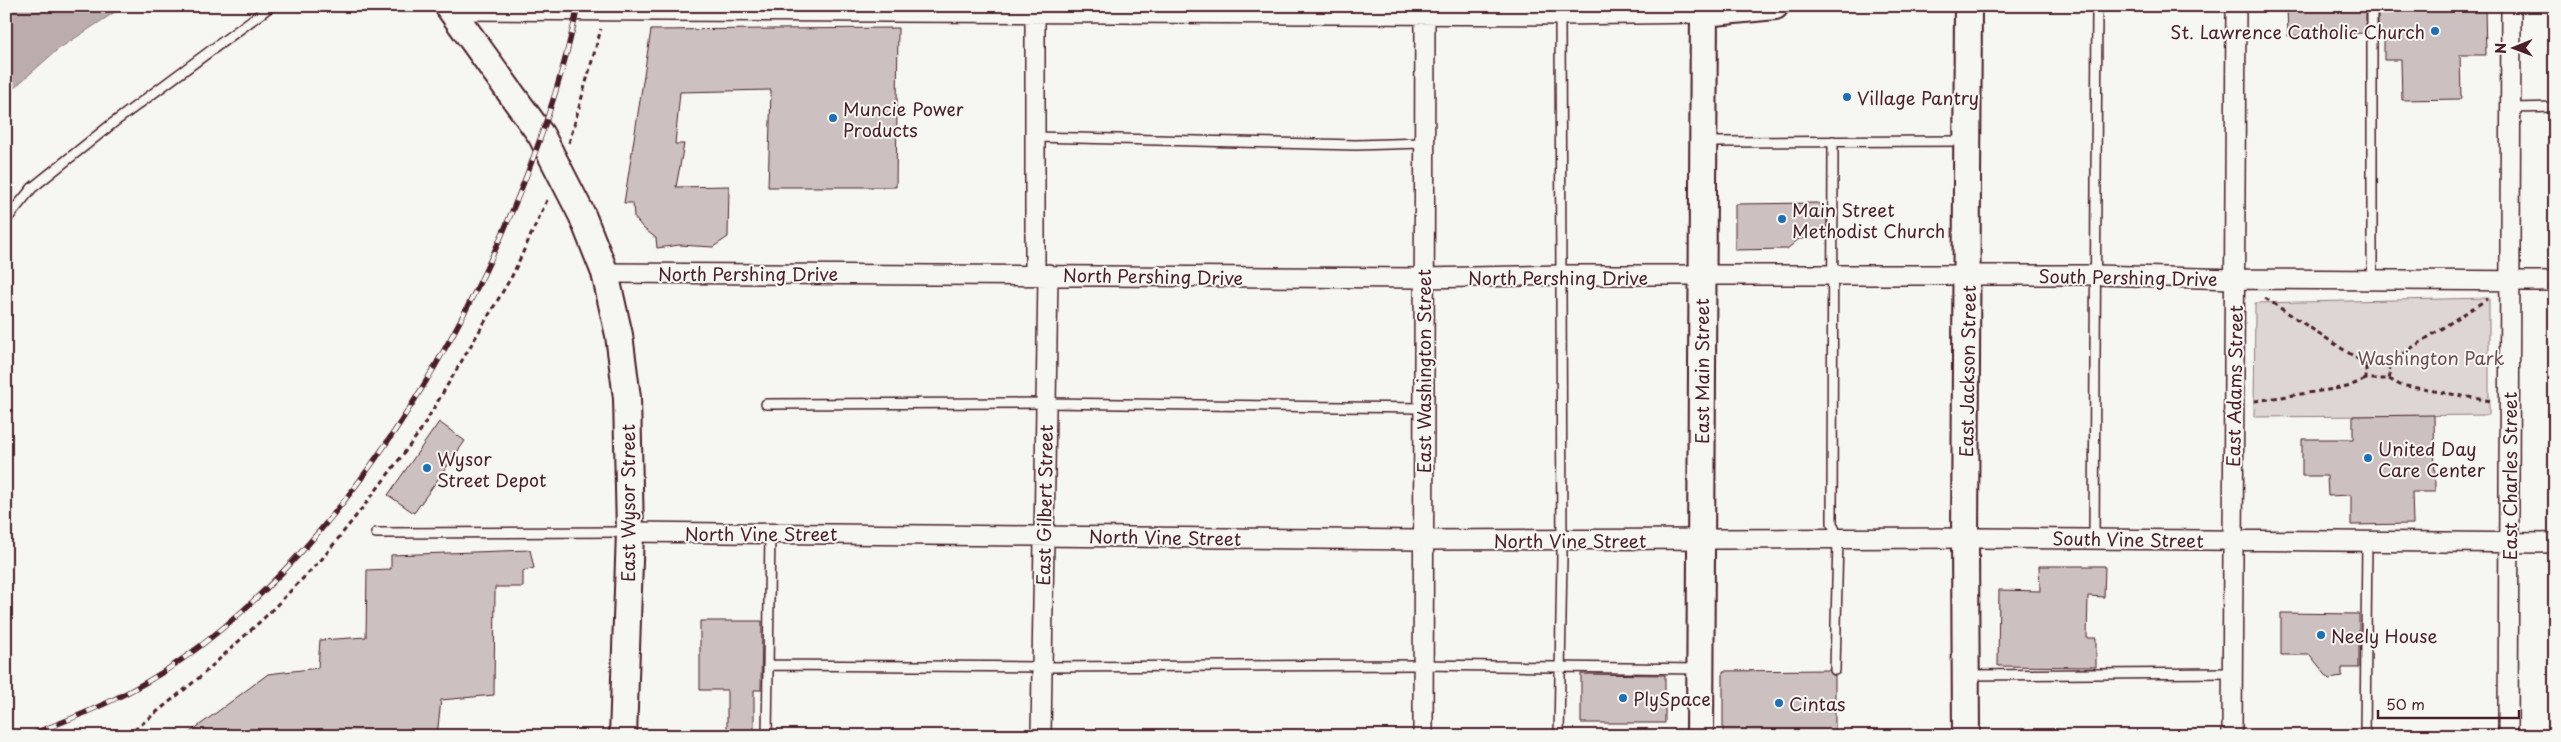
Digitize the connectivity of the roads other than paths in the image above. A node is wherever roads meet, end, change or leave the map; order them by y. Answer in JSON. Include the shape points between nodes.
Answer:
{"nodes":[{"id":1,"x":271,"y":6,"type":"edge"},
{"id":2,"x":1775,"y":6,"type":"edge"},
{"id":3,"x":1968,"y":6,"type":"edge"},
{"id":4,"x":2096,"y":6,"type":"edge"},
{"id":5,"x":2236,"y":6,"type":"edge"},
{"id":6,"x":2372,"y":6,"type":"edge"},
{"id":7,"x":2511,"y":6,"type":"edge"},
{"id":8,"x":449,"y":8,"type":"edge"},
{"id":9,"x":1035,"y":9,"type":"edge"},
{"id":10,"x":1425,"y":10,"type":"edge"},
{"id":11,"x":1560,"y":10,"type":"edge"},
{"id":12,"x":1704,"y":10,"type":"edge"},
{"id":13,"x":2555,"y":107,"type":"edge"},
{"id":14,"x":2510,"y":108,"type":"junction"},
{"id":15,"x":1035,"y":137,"type":"junction"},
{"id":16,"x":1832,"y":141,"type":"junction"},
{"id":17,"x":1968,"y":141,"type":"junction"},
{"id":18,"x":1702,"y":142,"type":"junction"},
{"id":19,"x":1423,"y":143,"type":"junction"},
{"id":20,"x":6,"y":220,"type":"edge"},
{"id":21,"x":605,"y":273,"type":"junction"},
{"id":22,"x":1042,"y":274,"type":"junction"},
{"id":23,"x":1562,"y":275,"type":"junction"},
{"id":24,"x":2096,"y":275,"type":"junction"},
{"id":25,"x":1834,"y":276,"type":"junction"},
{"id":26,"x":1968,"y":276,"type":"junction"},
{"id":27,"x":1702,"y":277,"type":"junction"},
{"id":28,"x":1424,"y":278,"type":"junction"},
{"id":29,"x":2235,"y":279,"type":"junction"},
{"id":30,"x":2372,"y":279,"type":"junction"},
{"id":31,"x":2510,"y":281,"type":"junction"},
{"id":32,"x":2555,"y":281,"type":"edge"},
{"id":33,"x":766,"y":404,"type":"dead end"},
{"id":34,"x":1046,"y":404,"type":"junction"},
{"id":35,"x":1422,"y":408,"type":"junction"},
{"id":36,"x":630,"y":532,"type":"junction"},
{"id":37,"x":376,"y":533,"type":"dead end"},
{"id":38,"x":770,"y":533,"type":"junction"},
{"id":39,"x":1042,"y":536,"type":"junction"},
{"id":40,"x":1838,"y":538,"type":"junction"},
{"id":41,"x":1965,"y":538,"type":"junction"},
{"id":42,"x":2094,"y":538,"type":"junction"},
{"id":43,"x":1701,"y":539,"type":"junction"},
{"id":44,"x":1422,"y":540,"type":"junction"},
{"id":45,"x":1562,"y":540,"type":"junction"},
{"id":46,"x":2233,"y":541,"type":"junction"},
{"id":47,"x":2368,"y":541,"type":"junction"},
{"id":48,"x":2508,"y":542,"type":"junction"},
{"id":49,"x":2555,"y":543,"type":"edge"},
{"id":50,"x":768,"y":665,"type":"junction"},
{"id":51,"x":1422,"y":665,"type":"junction"},
{"id":52,"x":1042,"y":667,"type":"junction"},
{"id":53,"x":1560,"y":668,"type":"junction"},
{"id":54,"x":1700,"y":670,"type":"junction"},
{"id":55,"x":1835,"y":670,"type":"dead end"},
{"id":56,"x":2232,"y":673,"type":"junction"},
{"id":57,"x":1966,"y":675,"type":"junction"},
{"id":58,"x":623,"y":736,"type":"edge"},
{"id":59,"x":766,"y":736,"type":"edge"},
{"id":60,"x":1041,"y":736,"type":"edge"},
{"id":61,"x":1423,"y":736,"type":"edge"},
{"id":62,"x":1559,"y":736,"type":"edge"},
{"id":63,"x":1700,"y":736,"type":"edge"},
{"id":64,"x":1966,"y":736,"type":"edge"},
{"id":65,"x":2232,"y":736,"type":"edge"},
{"id":66,"x":2364,"y":736,"type":"edge"},
{"id":67,"x":2508,"y":736,"type":"edge"}],
"edges":[{"from":1,"to":20,"type":"lane","via":[[32,188]]},
{"from":2,"to":12,"type":"main road"},
{"from":3,"to":17,"type":"main road","name":"East Jackson Street"},
{"from":4,"to":24,"type":"lane"},
{"from":5,"to":29,"type":"street","name":"East Adams Street"},
{"from":6,"to":30,"type":"lane"},
{"from":7,"to":14,"type":"street","name":"East Charles Street"},
{"from":8,"to":9,"type":"street"},
{"from":8,"to":21,"type":"main road","name":"East Wysor Street","via":[[541,135],[582,215]]},
{"from":9,"to":10,"type":"street"},
{"from":9,"to":15,"type":"street","name":"East Gilbert Street"},
{"from":10,"to":11,"type":"street"},
{"from":10,"to":19,"type":"street","name":"East Washington Street"},
{"from":11,"to":12,"type":"street"},
{"from":11,"to":23,"type":"lane"},
{"from":12,"to":18,"type":"main road","name":"East Main Street"},
{"from":13,"to":14,"type":"lane"},
{"from":14,"to":31,"type":"street","name":"East Charles Street"},
{"from":15,"to":19,"type":"lane","via":[[1336,145]]},
{"from":15,"to":22,"type":"street","name":"East Gilbert Street"},
{"from":16,"to":17,"type":"lane"},
{"from":16,"to":18,"type":"lane"},
{"from":16,"to":25,"type":"lane"},
{"from":17,"to":26,"type":"main road","name":"East Jackson Street"},
{"from":18,"to":27,"type":"main road","name":"East Main Street"},
{"from":19,"to":28,"type":"street","name":"East Washington Street"},
{"from":21,"to":22,"type":"street","name":"North Pershing Drive"},
{"from":21,"to":36,"type":"main road","name":"East Wysor Street","via":[[619,336],[627,398]]},
{"from":22,"to":28,"type":"street","name":"North Pershing Drive"},
{"from":22,"to":34,"type":"street","name":"East Gilbert Street"},
{"from":23,"to":27,"type":"street","name":"North Pershing Drive"},
{"from":23,"to":28,"type":"street","name":"North Pershing Drive"},
{"from":23,"to":45,"type":"lane"},
{"from":24,"to":26,"type":"street","name":"South Pershing Drive"},
{"from":24,"to":29,"type":"street","name":"South Pershing Drive"},
{"from":24,"to":42,"type":"lane"},
{"from":25,"to":26,"type":"street","name":"South Pershing Drive"},
{"from":25,"to":27,"type":"street","name":"South Pershing Drive"},
{"from":25,"to":40,"type":"lane","via":[[1832,523]]},
{"from":26,"to":41,"type":"main road","name":"East Jackson Street"},
{"from":27,"to":43,"type":"main road","name":"East Main Street"},
{"from":28,"to":35,"type":"street","name":"East Washington Street"},
{"from":29,"to":30,"type":"street","name":"South Pershing Drive"},
{"from":29,"to":46,"type":"street","name":"East Adams Street"},
{"from":30,"to":31,"type":"street","name":"South Pershing Drive"},
{"from":31,"to":32,"type":"street","name":"South Pershing Drive"},
{"from":31,"to":48,"type":"street","name":"East Charles Street"},
{"from":33,"to":34,"type":"lane"},
{"from":34,"to":35,"type":"lane"},
{"from":34,"to":39,"type":"street","name":"East Gilbert Street"},
{"from":35,"to":44,"type":"street","name":"East Washington Street"},
{"from":36,"to":37,"type":"lane"},
{"from":36,"to":38,"type":"street","name":"North Vine Street"},
{"from":36,"to":58,"type":"main road","name":"East Wysor Street"},
{"from":38,"to":39,"type":"street","name":"North Vine Street"},
{"from":38,"to":50,"type":"lane"},
{"from":39,"to":44,"type":"street","name":"North Vine Street"},
{"from":39,"to":52,"type":"street","name":"East Gilbert Street"},
{"from":40,"to":41,"type":"street","name":"South Vine Street"},
{"from":40,"to":43,"type":"street","name":"South Vine Street"},
{"from":40,"to":55,"type":"lane"},
{"from":41,"to":42,"type":"street","name":"South Vine Street"},
{"from":41,"to":57,"type":"main road","name":"East Jackson Street"},
{"from":42,"to":46,"type":"street","name":"South Vine Street"},
{"from":43,"to":45,"type":"street","name":"North Vine Street"},
{"from":43,"to":54,"type":"main road","name":"East Main Street"},
{"from":44,"to":45,"type":"street","name":"North Vine Street"},
{"from":44,"to":51,"type":"street","name":"East Washington Street"},
{"from":45,"to":53,"type":"lane"},
{"from":46,"to":47,"type":"street","name":"South Vine Street"},
{"from":46,"to":56,"type":"street","name":"East Adams Street"},
{"from":47,"to":48,"type":"street","name":"South Vine Street"},
{"from":47,"to":66,"type":"lane"},
{"from":48,"to":49,"type":"street","name":"South Vine Street"},
{"from":48,"to":67,"type":"street","name":"East Charles Street"},
{"from":50,"to":52,"type":"lane"},
{"from":50,"to":59,"type":"lane"},
{"from":51,"to":52,"type":"lane"},
{"from":51,"to":53,"type":"lane"},
{"from":51,"to":61,"type":"street","name":"East Washington Street"},
{"from":52,"to":60,"type":"street","name":"East Gilbert Street"},
{"from":53,"to":54,"type":"lane"},
{"from":53,"to":62,"type":"lane"},
{"from":54,"to":63,"type":"main road","name":"East Main Street"},
{"from":56,"to":57,"type":"lane"},
{"from":56,"to":65,"type":"street","name":"East Adams Street"},
{"from":57,"to":64,"type":"main road","name":"East Jackson Street"}]}
